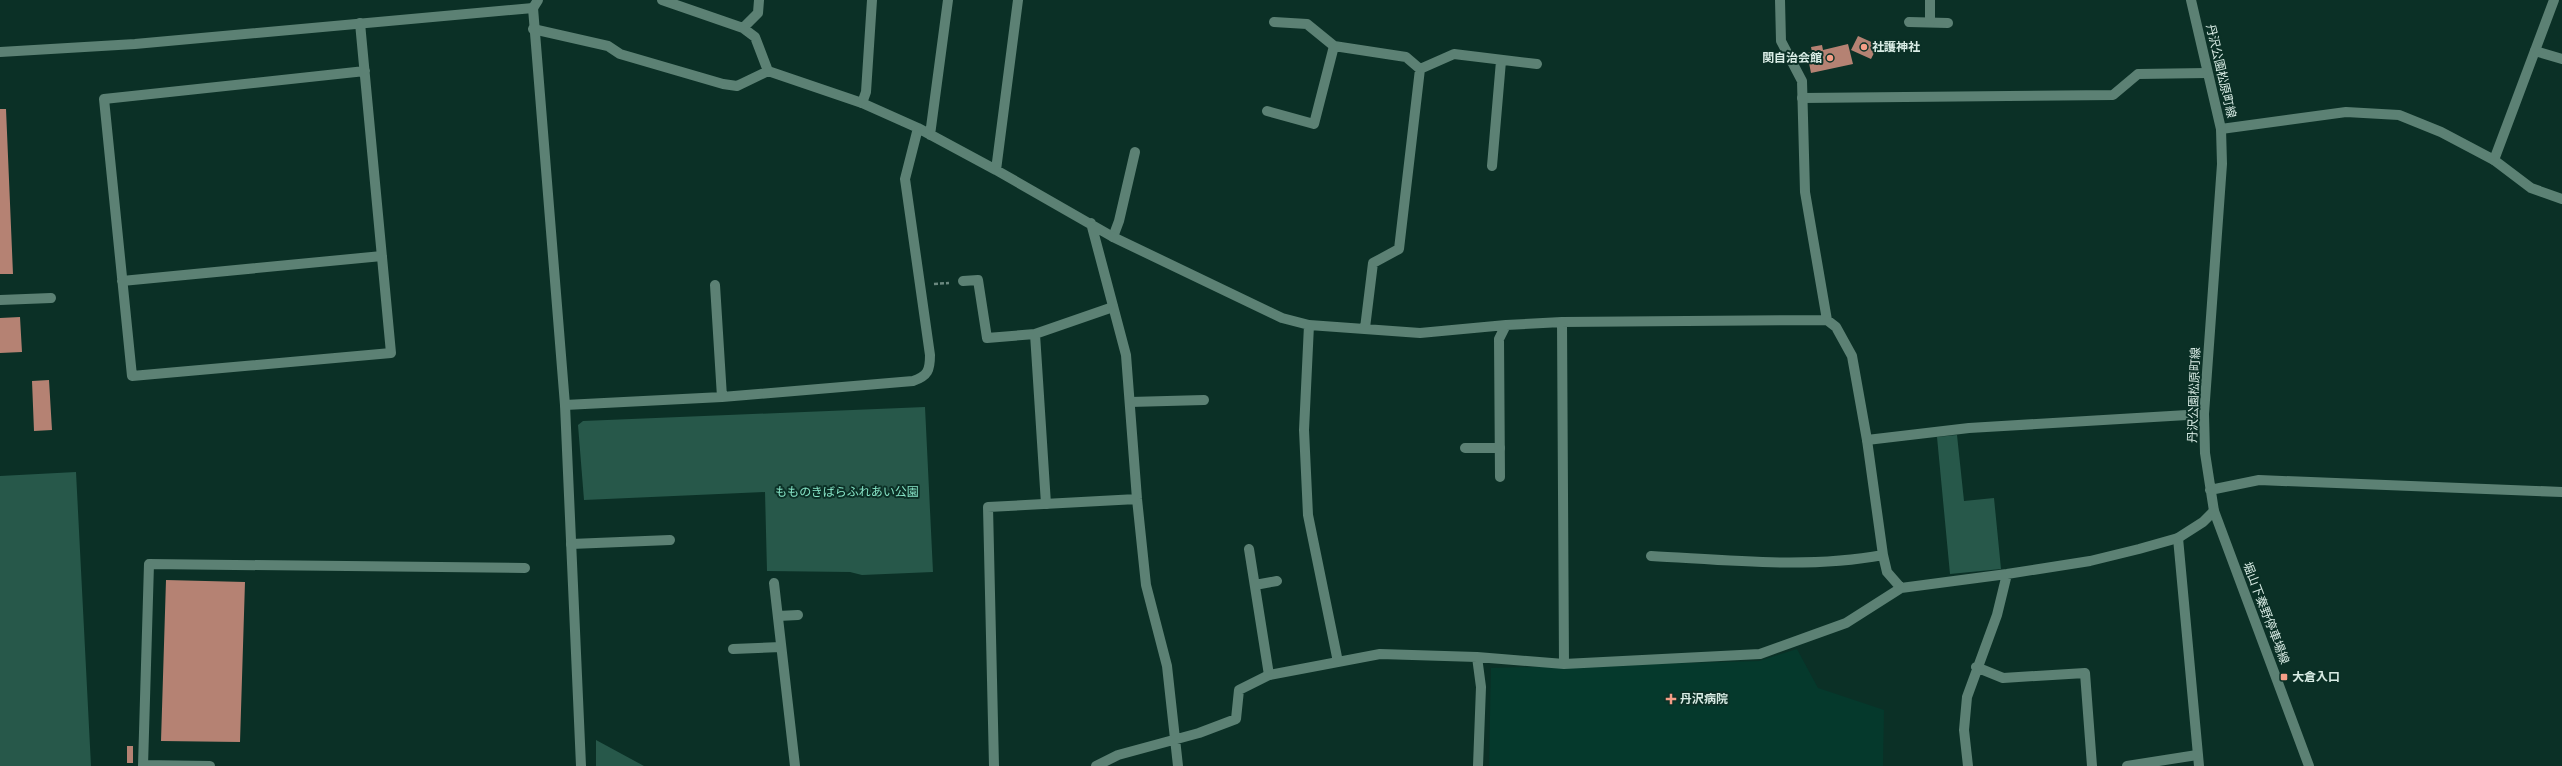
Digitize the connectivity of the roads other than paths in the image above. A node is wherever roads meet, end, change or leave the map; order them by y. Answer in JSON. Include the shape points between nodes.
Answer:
{"nodes":[{"id":1,"x":662,"y":0,"type":"edge"},
{"id":2,"x":759,"y":0,"type":"edge"},
{"id":3,"x":872,"y":0,"type":"edge"},
{"id":4,"x":948,"y":0,"type":"edge"},
{"id":5,"x":1018,"y":0,"type":"edge"},
{"id":6,"x":1780,"y":0,"type":"edge"},
{"id":7,"x":1930,"y":0,"type":"edge"},
{"id":8,"x":2191,"y":0,"type":"edge"},
{"id":9,"x":2554,"y":0,"type":"edge"},
{"id":10,"x":535,"y":4,"type":"edge"},
{"id":11,"x":1274,"y":22,"type":"dead end"},
{"id":12,"x":1909,"y":22,"type":"dead end"},
{"id":13,"x":1930,"y":22,"type":"junction"},
{"id":14,"x":360,"y":23,"type":"junction"},
{"id":15,"x":1948,"y":23,"type":"dead end"},
{"id":16,"x":743,"y":28,"type":"junction"},
{"id":17,"x":533,"y":29,"type":"junction"},
{"id":18,"x":1334,"y":46,"type":"junction"},
{"id":19,"x":2535,"y":51,"type":"junction"},
{"id":20,"x":0,"y":52,"type":"edge"},
{"id":21,"x":2562,"y":59,"type":"edge"},
{"id":22,"x":1501,"y":61,"type":"junction"},
{"id":23,"x":1537,"y":64,"type":"dead end"},
{"id":24,"x":1420,"y":69,"type":"junction"},
{"id":25,"x":365,"y":71,"type":"junction"},
{"id":26,"x":768,"y":71,"type":"junction"},
{"id":27,"x":2207,"y":73,"type":"junction"},
{"id":28,"x":1802,"y":98,"type":"junction"},
{"id":29,"x":862,"y":103,"type":"junction"},
{"id":30,"x":1267,"y":111,"type":"dead end"},
{"id":31,"x":918,"y":128,"type":"junction"},
{"id":32,"x":2221,"y":129,"type":"junction"},
{"id":33,"x":930,"y":135,"type":"junction"},
{"id":34,"x":1135,"y":152,"type":"dead end"},
{"id":35,"x":2494,"y":160,"type":"junction"},
{"id":36,"x":1492,"y":166,"type":"dead end"},
{"id":37,"x":996,"y":170,"type":"junction"},
{"id":38,"x":2562,"y":200,"type":"edge"},
{"id":39,"x":1091,"y":223,"type":"junction"},
{"id":40,"x":1113,"y":237,"type":"junction"},
{"id":41,"x":382,"y":256,"type":"junction"},
{"id":42,"x":122,"y":281,"type":"junction"},
{"id":43,"x":963,"y":281,"type":"dead end"},
{"id":44,"x":715,"y":285,"type":"dead end"},
{"id":45,"x":51,"y":298,"type":"dead end"},
{"id":46,"x":0,"y":300,"type":"edge"},
{"id":47,"x":1113,"y":308,"type":"junction"},
{"id":48,"x":1827,"y":320,"type":"junction"},
{"id":49,"x":1562,"y":322,"type":"junction"},
{"id":50,"x":1506,"y":324,"type":"junction"},
{"id":51,"x":1309,"y":325,"type":"junction"},
{"id":52,"x":1365,"y":328,"type":"junction"},
{"id":53,"x":1035,"y":334,"type":"junction"},
{"id":54,"x":722,"y":397,"type":"junction"},
{"id":55,"x":1204,"y":400,"type":"dead end"},
{"id":56,"x":1130,"y":402,"type":"junction"},
{"id":57,"x":565,"y":405,"type":"junction"},
{"id":58,"x":2204,"y":414,"type":"junction"},
{"id":59,"x":1867,"y":440,"type":"junction"},
{"id":60,"x":1465,"y":448,"type":"dead end"},
{"id":61,"x":1500,"y":448,"type":"junction"},
{"id":62,"x":1500,"y":477,"type":"dead end"},
{"id":63,"x":2210,"y":490,"type":"junction"},
{"id":64,"x":2562,"y":492,"type":"edge"},
{"id":65,"x":1137,"y":499,"type":"junction"},
{"id":66,"x":1046,"y":504,"type":"junction"},
{"id":67,"x":2214,"y":511,"type":"junction"},
{"id":68,"x":2178,"y":538,"type":"junction"},
{"id":69,"x":670,"y":540,"type":"dead end"},
{"id":70,"x":571,"y":544,"type":"junction"},
{"id":71,"x":1249,"y":550,"type":"dead end"},
{"id":72,"x":1883,"y":555,"type":"junction"},
{"id":73,"x":1651,"y":556,"type":"dead end"},
{"id":74,"x":524,"y":568,"type":"dead end"},
{"id":75,"x":2007,"y":574,"type":"junction"},
{"id":76,"x":1278,"y":581,"type":"dead end"},
{"id":77,"x":774,"y":583,"type":"dead end"},
{"id":78,"x":1254,"y":585,"type":"junction"},
{"id":79,"x":1901,"y":588,"type":"junction"},
{"id":80,"x":798,"y":615,"type":"dead end"},
{"id":81,"x":778,"y":616,"type":"junction"},
{"id":82,"x":781,"y":647,"type":"junction"},
{"id":83,"x":733,"y":649,"type":"dead end"},
{"id":84,"x":1478,"y":657,"type":"junction"},
{"id":85,"x":1338,"y":662,"type":"junction"},
{"id":86,"x":1564,"y":664,"type":"junction"},
{"id":87,"x":1976,"y":667,"type":"junction"},
{"id":88,"x":1269,"y":675,"type":"junction"},
{"id":89,"x":1175,"y":739,"type":"junction"},
{"id":90,"x":2197,"y":755,"type":"junction"},
{"id":91,"x":143,"y":765,"type":"edge"},
{"id":92,"x":210,"y":766,"type":"edge"},
{"id":93,"x":581,"y":766,"type":"edge"},
{"id":94,"x":795,"y":766,"type":"edge"},
{"id":95,"x":994,"y":766,"type":"edge"},
{"id":96,"x":1096,"y":766,"type":"edge"},
{"id":97,"x":1178,"y":766,"type":"edge"},
{"id":98,"x":1478,"y":766,"type":"edge"},
{"id":99,"x":1968,"y":766,"type":"edge"},
{"id":100,"x":2092,"y":766,"type":"edge"},
{"id":101,"x":2127,"y":766,"type":"edge"},
{"id":102,"x":2200,"y":766,"type":"edge"},
{"id":103,"x":2309,"y":766,"type":"edge"}],
"edges":[{"from":1,"to":16,"type":"street"},
{"from":2,"to":16,"type":"street","via":[[758,13]]},
{"from":3,"to":29,"type":"street","via":[[866,92]]},
{"from":4,"to":33,"type":"street"},
{"from":5,"to":37,"type":"street"},
{"from":6,"to":28,"type":"street","via":[[1781,41],[1802,81]]},
{"from":7,"to":13,"type":"street"},
{"from":8,"to":27,"type":"street","name":"丹沢公園松原町線"},
{"from":9,"to":19,"type":"street"},
{"from":10,"to":14,"type":"street"},
{"from":10,"to":17,"type":"street"},
{"from":11,"to":18,"type":"street","via":[[1307,24]]},
{"from":12,"to":13,"type":"street"},
{"from":13,"to":15,"type":"street"},
{"from":14,"to":20,"type":"street","via":[[135,44]]},
{"from":14,"to":25,"type":"street"},
{"from":16,"to":26,"type":"street","via":[[755,37]]},
{"from":17,"to":26,"type":"street","via":[[608,46],[620,54],[723,84],[737,86]]},
{"from":17,"to":57,"type":"street"},
{"from":18,"to":24,"type":"street","via":[[1406,57]]},
{"from":18,"to":30,"type":"street","via":[[1314,124]]},
{"from":19,"to":21,"type":"street"},
{"from":19,"to":35,"type":"street"},
{"from":22,"to":23,"type":"street"},
{"from":22,"to":24,"type":"street","via":[[1454,54]]},
{"from":22,"to":36,"type":"street"},
{"from":24,"to":52,"type":"street","via":[[1399,249],[1373,263]]},
{"from":25,"to":41,"type":"street"},
{"from":25,"to":42,"type":"street","via":[[104,99]]},
{"from":26,"to":29,"type":"street"},
{"from":27,"to":28,"type":"street","via":[[2138,74],[2113,95]]},
{"from":27,"to":32,"type":"street","name":"丹沢公園松原町線"},
{"from":28,"to":48,"type":"street","via":[[1805,192]]},
{"from":29,"to":31,"type":"street"},
{"from":31,"to":33,"type":"street"},
{"from":31,"to":54,"type":"street","via":[[905,178],[930,355],[930,368],[924,377],[913,381]]},
{"from":32,"to":35,"type":"street","via":[[2346,112],[2399,115],[2441,132]]},
{"from":32,"to":58,"type":"street","name":"丹沢公園松原町線","via":[[2222,164]]},
{"from":33,"to":37,"type":"street"},
{"from":34,"to":40,"type":"street"},
{"from":35,"to":38,"type":"street","via":[[2531,188]]},
{"from":37,"to":39,"type":"street"},
{"from":39,"to":40,"type":"street"},
{"from":39,"to":47,"type":"street"},
{"from":40,"to":51,"type":"street","via":[[1282,318]]},
{"from":41,"to":42,"type":"street"},
{"from":41,"to":42,"type":"street","via":[[391,353],[132,376]]},
{"from":43,"to":53,"type":"street","via":[[978,280],[987,338]]},
{"from":44,"to":54,"type":"street"},
{"from":45,"to":46,"type":"street"},
{"from":47,"to":53,"type":"street"},
{"from":47,"to":56,"type":"street","via":[[1126,354]]},
{"from":48,"to":49,"type":"street"},
{"from":48,"to":59,"type":"street","via":[[1836,327],[1852,356]]},
{"from":49,"to":50,"type":"street"},
{"from":49,"to":86,"type":"street"},
{"from":50,"to":52,"type":"street","via":[[1420,333]]},
{"from":50,"to":61,"type":"street","via":[[1499,340]]},
{"from":51,"to":52,"type":"street"},
{"from":51,"to":85,"type":"street","via":[[1304,430],[1308,515]]},
{"from":53,"to":66,"type":"street"},
{"from":54,"to":57,"type":"street"},
{"from":55,"to":56,"type":"street"},
{"from":56,"to":65,"type":"street"},
{"from":57,"to":70,"type":"street"},
{"from":58,"to":59,"type":"street","via":[[1969,428]]},
{"from":58,"to":63,"type":"street","name":"丹沢公園松原町線"},
{"from":59,"to":72,"type":"street"},
{"from":60,"to":61,"type":"street"},
{"from":61,"to":62,"type":"street"},
{"from":63,"to":64,"type":"street","via":[[2258,480]]},
{"from":63,"to":67,"type":"street","name":"堀山下秦野停車場線"},
{"from":65,"to":66,"type":"street"},
{"from":65,"to":89,"type":"street","via":[[1146,585],[1167,666]]},
{"from":66,"to":95,"type":"street","via":[[988,507]]},
{"from":67,"to":68,"type":"street","via":[[2203,522]]},
{"from":67,"to":103,"type":"street","name":"堀山下秦野停車場線"},
{"from":68,"to":75,"type":"street","via":[[2090,561]]},
{"from":68,"to":90,"type":"street"},
{"from":69,"to":70,"type":"street"},
{"from":70,"to":93,"type":"street"},
{"from":71,"to":78,"type":"street"},
{"from":72,"to":73,"type":"street","via":[[1858,560],[1767,561]]},
{"from":72,"to":79,"type":"street","via":[[1887,572]]},
{"from":74,"to":91,"type":"street","via":[[148,564]]},
{"from":75,"to":79,"type":"street"},
{"from":75,"to":87,"type":"street","via":[[1996,615]]},
{"from":76,"to":78,"type":"street"},
{"from":77,"to":81,"type":"street"},
{"from":78,"to":88,"type":"street"},
{"from":79,"to":86,"type":"street","via":[[1846,623],[1760,654]]},
{"from":80,"to":81,"type":"street"},
{"from":81,"to":82,"type":"street"},
{"from":82,"to":83,"type":"street"},
{"from":82,"to":94,"type":"street"},
{"from":84,"to":85,"type":"street","via":[[1380,654]]},
{"from":84,"to":86,"type":"street"},
{"from":84,"to":98,"type":"street","via":[[1481,687]]},
{"from":85,"to":88,"type":"street"},
{"from":87,"to":99,"type":"street","via":[[1967,697],[1964,730]]},
{"from":87,"to":100,"type":"street","via":[[2003,678],[2085,673]]},
{"from":88,"to":89,"type":"street","via":[[1239,690],[1236,719],[1199,734]]},
{"from":89,"to":96,"type":"street","via":[[1118,755]]},
{"from":89,"to":97,"type":"street"},
{"from":90,"to":101,"type":"street"},
{"from":90,"to":102,"type":"street"},
{"from":91,"to":92,"type":"street"}]}
